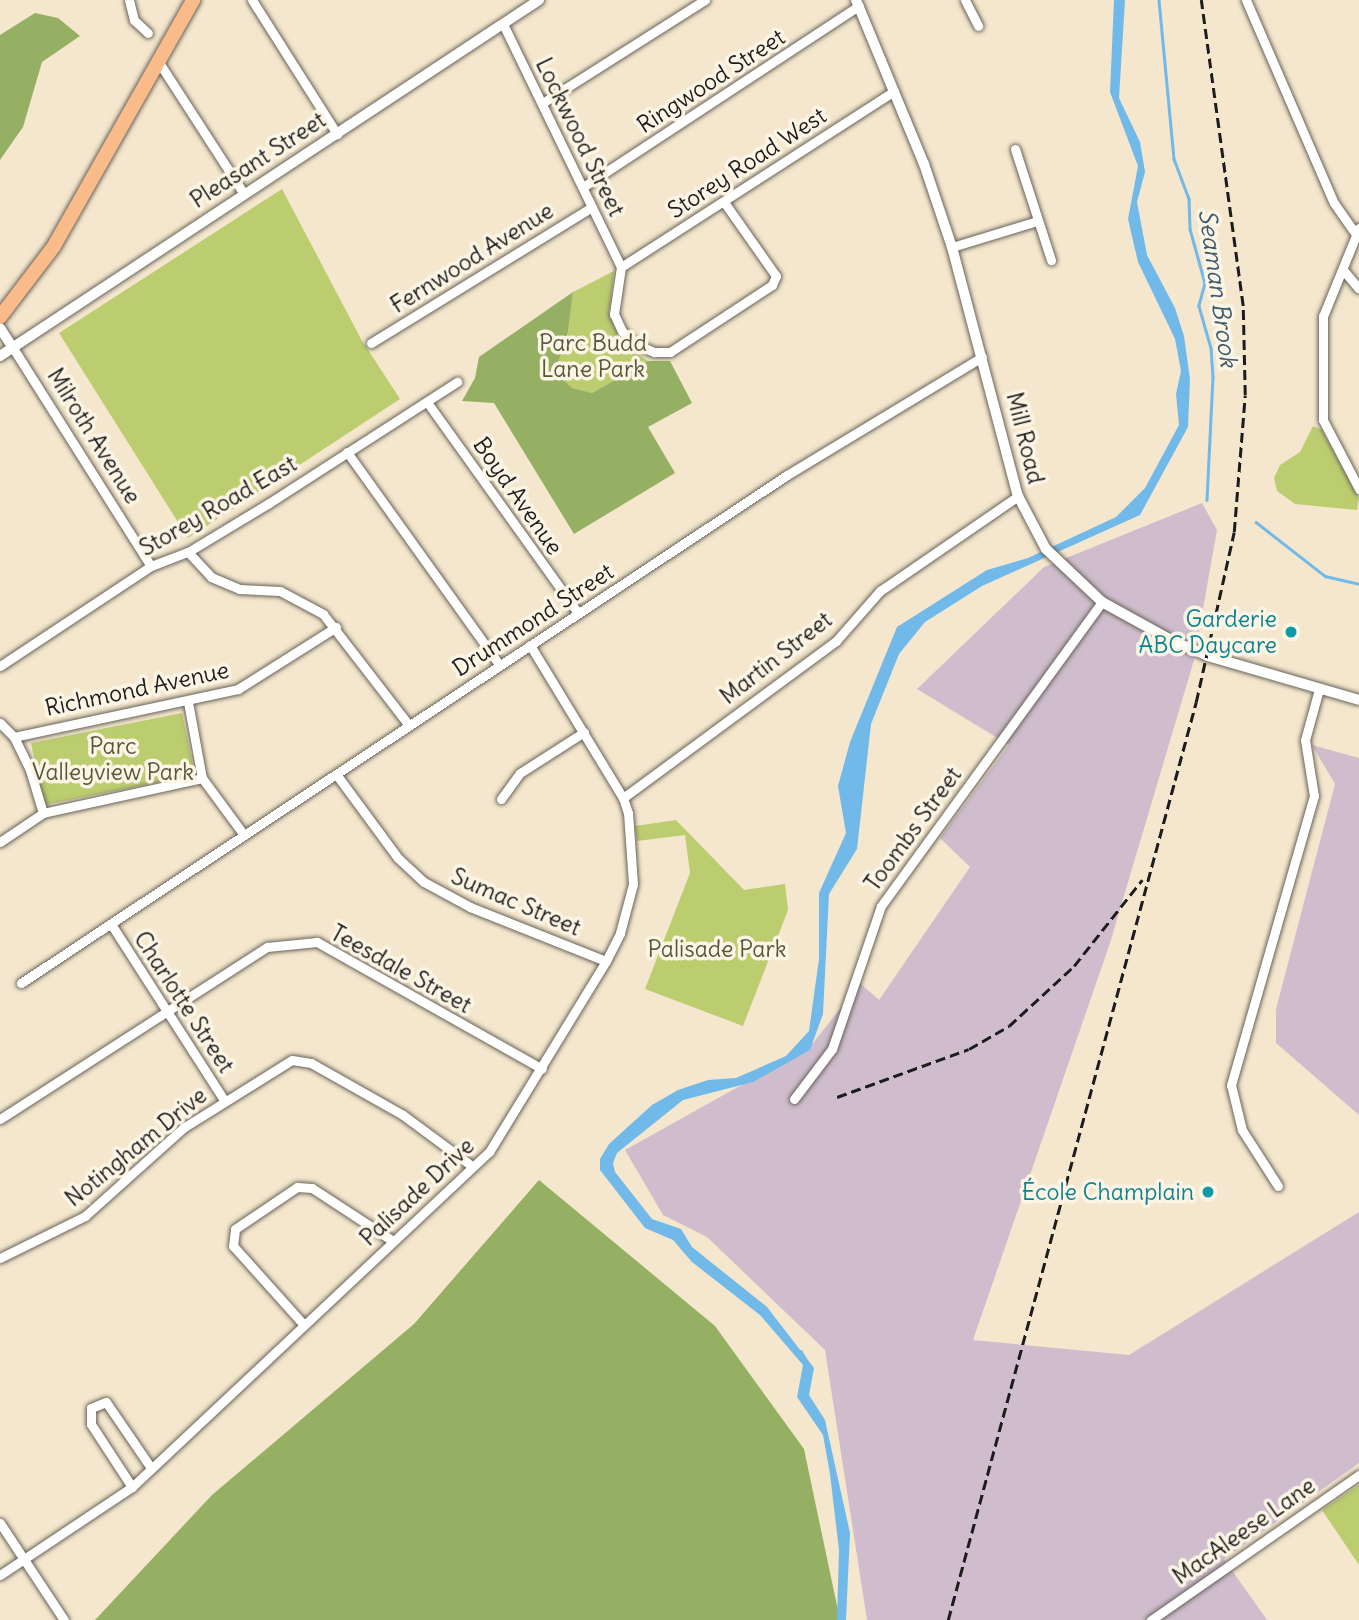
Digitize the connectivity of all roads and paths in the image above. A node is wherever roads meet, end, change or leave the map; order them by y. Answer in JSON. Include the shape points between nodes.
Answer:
{"nodes":[{"id":1,"x":128,"y":0,"type":"edge"},
{"id":2,"x":193,"y":0,"type":"edge"},
{"id":3,"x":252,"y":0,"type":"edge"},
{"id":4,"x":539,"y":0,"type":"edge"},
{"id":5,"x":705,"y":0,"type":"edge"},
{"id":6,"x":965,"y":0,"type":"edge"},
{"id":7,"x":1247,"y":0,"type":"edge"},
{"id":8,"x":857,"y":3,"type":"edge"},
{"id":9,"x":503,"y":24,"type":"junction"},
{"id":10,"x":978,"y":26,"type":"dead end"},
{"id":11,"x":148,"y":33,"type":"dead end"},
{"id":12,"x":158,"y":61,"type":"junction"},
{"id":13,"x":894,"y":91,"type":"junction"},
{"id":14,"x":544,"y":102,"type":"junction"},
{"id":15,"x":337,"y":134,"type":"junction"},
{"id":16,"x":1015,"y":149,"type":"dead end"},
{"id":17,"x":583,"y":187,"type":"junction"},
{"id":18,"x":244,"y":194,"type":"junction"},
{"id":19,"x":724,"y":202,"type":"junction"},
{"id":20,"x":592,"y":207,"type":"junction"},
{"id":21,"x":1037,"y":221,"type":"junction"},
{"id":22,"x":1357,"y":230,"type":"edge"},
{"id":23,"x":951,"y":247,"type":"junction"},
{"id":24,"x":1051,"y":260,"type":"dead end"},
{"id":25,"x":621,"y":267,"type":"junction"},
{"id":26,"x":1343,"y":271,"type":"junction"},
{"id":27,"x":1359,"y":289,"type":"edge"},
{"id":28,"x":0,"y":317,"type":"edge"},
{"id":29,"x":0,"y":328,"type":"edge"},
{"id":30,"x":371,"y":343,"type":"dead end"},
{"id":31,"x":13,"y":348,"type":"junction"},
{"id":32,"x":0,"y":356,"type":"edge"},
{"id":33,"x":982,"y":357,"type":"junction"},
{"id":34,"x":457,"y":382,"type":"dead end"},
{"id":35,"x":427,"y":402,"type":"junction"},
{"id":36,"x":347,"y":452,"type":"junction"},
{"id":37,"x":1359,"y":489,"type":"edge"},
{"id":38,"x":1018,"y":496,"type":"junction"},
{"id":39,"x":188,"y":552,"type":"junction"},
{"id":40,"x":151,"y":566,"type":"junction"},
{"id":41,"x":1101,"y":602,"type":"junction"},
{"id":42,"x":578,"y":613,"type":"junction"},
{"id":43,"x":336,"y":626,"type":"junction"},
{"id":44,"x":530,"y":645,"type":"junction"},
{"id":45,"x":499,"y":664,"type":"junction"},
{"id":46,"x":0,"y":666,"type":"edge"},
{"id":47,"x":1318,"y":689,"type":"junction"},
{"id":48,"x":1359,"y":700,"type":"edge"},
{"id":49,"x":188,"y":702,"type":"junction"},
{"id":50,"x":0,"y":723,"type":"edge"},
{"id":51,"x":408,"y":724,"type":"junction"},
{"id":52,"x":583,"y":732,"type":"junction"},
{"id":53,"x":14,"y":737,"type":"junction"},
{"id":54,"x":336,"y":774,"type":"junction"},
{"id":55,"x":202,"y":778,"type":"junction"},
{"id":56,"x":623,"y":798,"type":"junction"},
{"id":57,"x":501,"y":799,"type":"dead end"},
{"id":58,"x":43,"y":813,"type":"junction"},
{"id":59,"x":244,"y":835,"type":"junction"},
{"id":60,"x":0,"y":842,"type":"edge"},
{"id":61,"x":111,"y":924,"type":"junction"},
{"id":62,"x":606,"y":961,"type":"junction"},
{"id":63,"x":20,"y":983,"type":"dead end"},
{"id":64,"x":166,"y":1011,"type":"junction"},
{"id":65,"x":542,"y":1069,"type":"junction"},
{"id":66,"x":794,"y":1098,"type":"dead end"},
{"id":67,"x":224,"y":1100,"type":"junction"},
{"id":68,"x":0,"y":1119,"type":"edge"},
{"id":69,"x":472,"y":1166,"type":"junction"},
{"id":70,"x":1279,"y":1186,"type":"dead end"},
{"id":71,"x":393,"y":1241,"type":"junction"},
{"id":72,"x":0,"y":1258,"type":"edge"},
{"id":73,"x":304,"y":1325,"type":"junction"},
{"id":74,"x":151,"y":1468,"type":"junction"},
{"id":75,"x":1359,"y":1475,"type":"edge"},
{"id":76,"x":132,"y":1487,"type":"junction"},
{"id":77,"x":0,"y":1523,"type":"edge"},
{"id":78,"x":23,"y":1560,"type":"junction"},
{"id":79,"x":0,"y":1575,"type":"edge"},
{"id":80,"x":64,"y":1620,"type":"edge"},
{"id":81,"x":1151,"y":1620,"type":"edge"}],
"edges":[{"from":1,"to":11,"type":"street","via":[[134,20]]},
{"from":2,"to":12,"type":"main road"},
{"from":3,"to":15,"type":"street"},
{"from":4,"to":9,"type":"street","name":"Pleasant Street"},
{"from":5,"to":14,"type":"street"},
{"from":6,"to":10,"type":"street"},
{"from":7,"to":22,"type":"street","via":[[1334,203]]},
{"from":8,"to":13,"type":"street","name":"Mill Road"},
{"from":8,"to":17,"type":"street","name":"Ringwood Street"},
{"from":9,"to":14,"type":"street","name":"Lockwood Street"},
{"from":9,"to":15,"type":"street","name":"Pleasant Street"},
{"from":12,"to":18,"type":"street"},
{"from":12,"to":28,"type":"main road","via":[[54,246]]},
{"from":13,"to":19,"type":"street","name":"Storey Road West"},
{"from":13,"to":23,"type":"street","name":"Mill Road"},
{"from":14,"to":17,"type":"street","name":"Lockwood Street"},
{"from":15,"to":18,"type":"street","name":"Pleasant Street"},
{"from":16,"to":21,"type":"street"},
{"from":17,"to":20,"type":"street","name":"Lockwood Street"},
{"from":18,"to":31,"type":"street","name":"Pleasant Street"},
{"from":19,"to":25,"type":"street","name":"Storey Road West"},
{"from":19,"to":25,"type":"street","via":[[776,276],[772,285],[670,352],[654,352],[635,344],[622,331],[614,314]]},
{"from":20,"to":25,"type":"street","name":"Lockwood Street"},
{"from":20,"to":30,"type":"street","name":"Fernwood Avenue"},
{"from":21,"to":23,"type":"street"},
{"from":21,"to":24,"type":"street"},
{"from":22,"to":26,"type":"street"},
{"from":23,"to":33,"type":"street","name":"Mill Road"},
{"from":26,"to":27,"type":"street"},
{"from":26,"to":37,"type":"street","via":[[1324,316],[1323,420]]},
{"from":29,"to":31,"type":"street","name":"Milroth Avenue"},
{"from":31,"to":32,"type":"street","name":"Pleasant Street"},
{"from":31,"to":40,"type":"street","name":"Milroth Avenue"},
{"from":33,"to":38,"type":"street","name":"Mill Road"},
{"from":33,"to":42,"type":"street","name":"Drummond Street","via":[[787,475]]},
{"from":34,"to":35,"type":"street","name":"Storey Road East"},
{"from":35,"to":36,"type":"street","name":"Storey Road East"},
{"from":35,"to":42,"type":"street","name":"Boyd Avenue"},
{"from":36,"to":39,"type":"street","name":"Storey Road East"},
{"from":36,"to":45,"type":"street"},
{"from":38,"to":41,"type":"street","name":"Mill Road","via":[[1033,530],[1060,567]]},
{"from":38,"to":56,"type":"street","name":"Martin Street","via":[[880,591],[836,641]]},
{"from":39,"to":40,"type":"street","name":"Storey Road East"},
{"from":39,"to":43,"type":"street","via":[[211,577],[239,589],[280,592],[305,602]]},
{"from":40,"to":46,"type":"street","name":"Storey Road East"},
{"from":41,"to":47,"type":"street","name":"Mill Road","via":[[1190,649]]},
{"from":41,"to":66,"type":"street","name":"Toombs Street","via":[[881,905],[832,1049]]},
{"from":42,"to":44,"type":"street","name":"Drummond Street"},
{"from":43,"to":49,"type":"street","name":"Richmond Avenue","via":[[238,689]]},
{"from":43,"to":51,"type":"street"},
{"from":44,"to":45,"type":"street","name":"Drummond Street"},
{"from":44,"to":52,"type":"street","name":"Palisade Drive"},
{"from":45,"to":51,"type":"street","name":"Drummond Street"},
{"from":47,"to":48,"type":"street","name":"Mill Road"},
{"from":47,"to":70,"type":"street","via":[[1305,740],[1314,796],[1231,1085],[1242,1130]]},
{"from":49,"to":53,"type":"street","name":"Richmond Avenue"},
{"from":49,"to":55,"type":"street"},
{"from":50,"to":53,"type":"street"},
{"from":51,"to":54,"type":"street","name":"Drummond Street"},
{"from":52,"to":56,"type":"street","name":"Palisade Drive"},
{"from":52,"to":57,"type":"street","via":[[520,773]]},
{"from":53,"to":58,"type":"street"},
{"from":54,"to":59,"type":"street","name":"Drummond Street"},
{"from":54,"to":62,"type":"street","name":"Sumac Street","via":[[398,858],[425,882],[470,907]]},
{"from":55,"to":58,"type":"street"},
{"from":55,"to":59,"type":"street"},
{"from":56,"to":62,"type":"street","name":"Palisade Drive","via":[[633,834],[633,884],[620,933]]},
{"from":58,"to":60,"type":"street"},
{"from":59,"to":61,"type":"street","name":"Drummond Street"},
{"from":61,"to":63,"type":"street","name":"Drummond Street"},
{"from":61,"to":64,"type":"street","name":"Charlotte Street"},
{"from":62,"to":65,"type":"street","name":"Palisade Drive"},
{"from":64,"to":65,"type":"street","name":"Teesdale Street","via":[[267,947],[317,942]]},
{"from":64,"to":67,"type":"street","name":"Charlotte Street"},
{"from":64,"to":68,"type":"street","name":"Teesdale Street"},
{"from":65,"to":69,"type":"street","name":"Palisade Drive","via":[[489,1152]]},
{"from":67,"to":69,"type":"street","name":"Notingham Drive","via":[[292,1060],[312,1063],[403,1115]]},
{"from":67,"to":72,"type":"street","name":"Notingham Drive","via":[[183,1128],[85,1216]]},
{"from":69,"to":71,"type":"street","name":"Palisade Drive"},
{"from":71,"to":73,"type":"street","name":"Palisade Drive"},
{"from":71,"to":73,"type":"street","via":[[312,1188],[297,1187],[235,1229],[233,1246]]},
{"from":73,"to":74,"type":"street","name":"Palisade Drive"},
{"from":74,"to":76,"type":"street","name":"Palisade Drive"},
{"from":74,"to":76,"type":"street","via":[[107,1402],[91,1408],[91,1424]]},
{"from":75,"to":81,"type":"street","name":"MacAleese Lane"},
{"from":76,"to":78,"type":"street","name":"Palisade Drive"},
{"from":77,"to":78,"type":"street"},
{"from":78,"to":79,"type":"street","name":"Palisade Drive"},
{"from":78,"to":80,"type":"street"}]}
